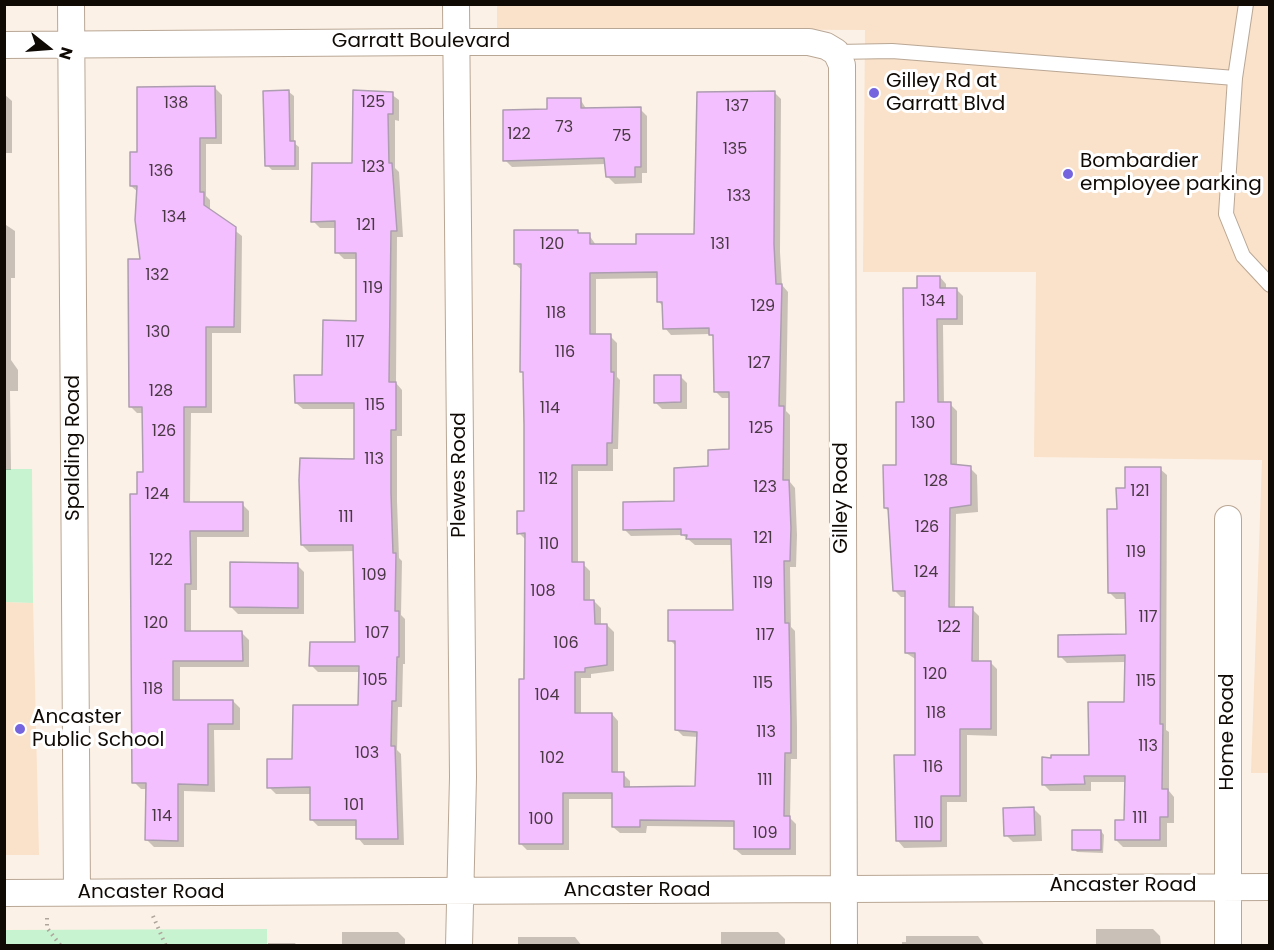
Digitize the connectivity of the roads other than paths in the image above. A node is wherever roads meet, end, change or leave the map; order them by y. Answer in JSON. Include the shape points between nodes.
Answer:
{"nodes":[{"id":1,"x":71,"y":4,"type":"edge"},
{"id":2,"x":456,"y":4,"type":"edge"},
{"id":3,"x":1246,"y":4,"type":"edge"},
{"id":4,"x":456,"y":42,"type":"junction"},
{"id":5,"x":72,"y":44,"type":"junction"},
{"id":6,"x":4,"y":45,"type":"edge"},
{"id":7,"x":836,"y":52,"type":"junction"},
{"id":8,"x":1235,"y":78,"type":"junction"},
{"id":9,"x":1269,"y":285,"type":"edge"},
{"id":10,"x":1228,"y":519,"type":"dead end"},
{"id":11,"x":1228,"y":886,"type":"junction"},
{"id":12,"x":1269,"y":886,"type":"edge"},
{"id":13,"x":844,"y":889,"type":"junction"},
{"id":14,"x":77,"y":892,"type":"junction"},
{"id":15,"x":461,"y":892,"type":"junction"},
{"id":16,"x":4,"y":893,"type":"edge"},
{"id":17,"x":459,"y":945,"type":"edge"},
{"id":18,"x":844,"y":945,"type":"edge"},
{"id":19,"x":1228,"y":945,"type":"edge"}],
"edges":[{"from":1,"to":5,"type":"street","name":"Spalding Road"},
{"from":2,"to":4,"type":"street","name":"Plewes Road"},
{"from":3,"to":8,"type":"lane"},
{"from":4,"to":5,"type":"street","name":"Garratt Boulevard"},
{"from":4,"to":7,"type":"street","name":"Garratt Boulevard","via":[[809,42]]},
{"from":4,"to":15,"type":"street","name":"Plewes Road"},
{"from":5,"to":6,"type":"street","name":"Garratt Boulevard"},
{"from":5,"to":14,"type":"street","name":"Spalding Road"},
{"from":7,"to":8,"type":"lane","via":[[892,51]]},
{"from":7,"to":13,"type":"street","name":"Gilley Road","via":[[842,65]]},
{"from":8,"to":9,"type":"lane","via":[[1226,214],[1244,256]]},
{"from":10,"to":11,"type":"street","name":"Home Road"},
{"from":11,"to":12,"type":"street","name":"Ancaster Road"},
{"from":11,"to":13,"type":"street","name":"Ancaster Road"},
{"from":11,"to":19,"type":"street","name":"Home Road"},
{"from":13,"to":15,"type":"street","name":"Ancaster Road"},
{"from":13,"to":18,"type":"street","name":"Gilley Road"},
{"from":14,"to":15,"type":"street","name":"Ancaster Road"},
{"from":14,"to":16,"type":"street","name":"Ancaster Road"},
{"from":15,"to":17,"type":"street","name":"Plewes Road"}]}
